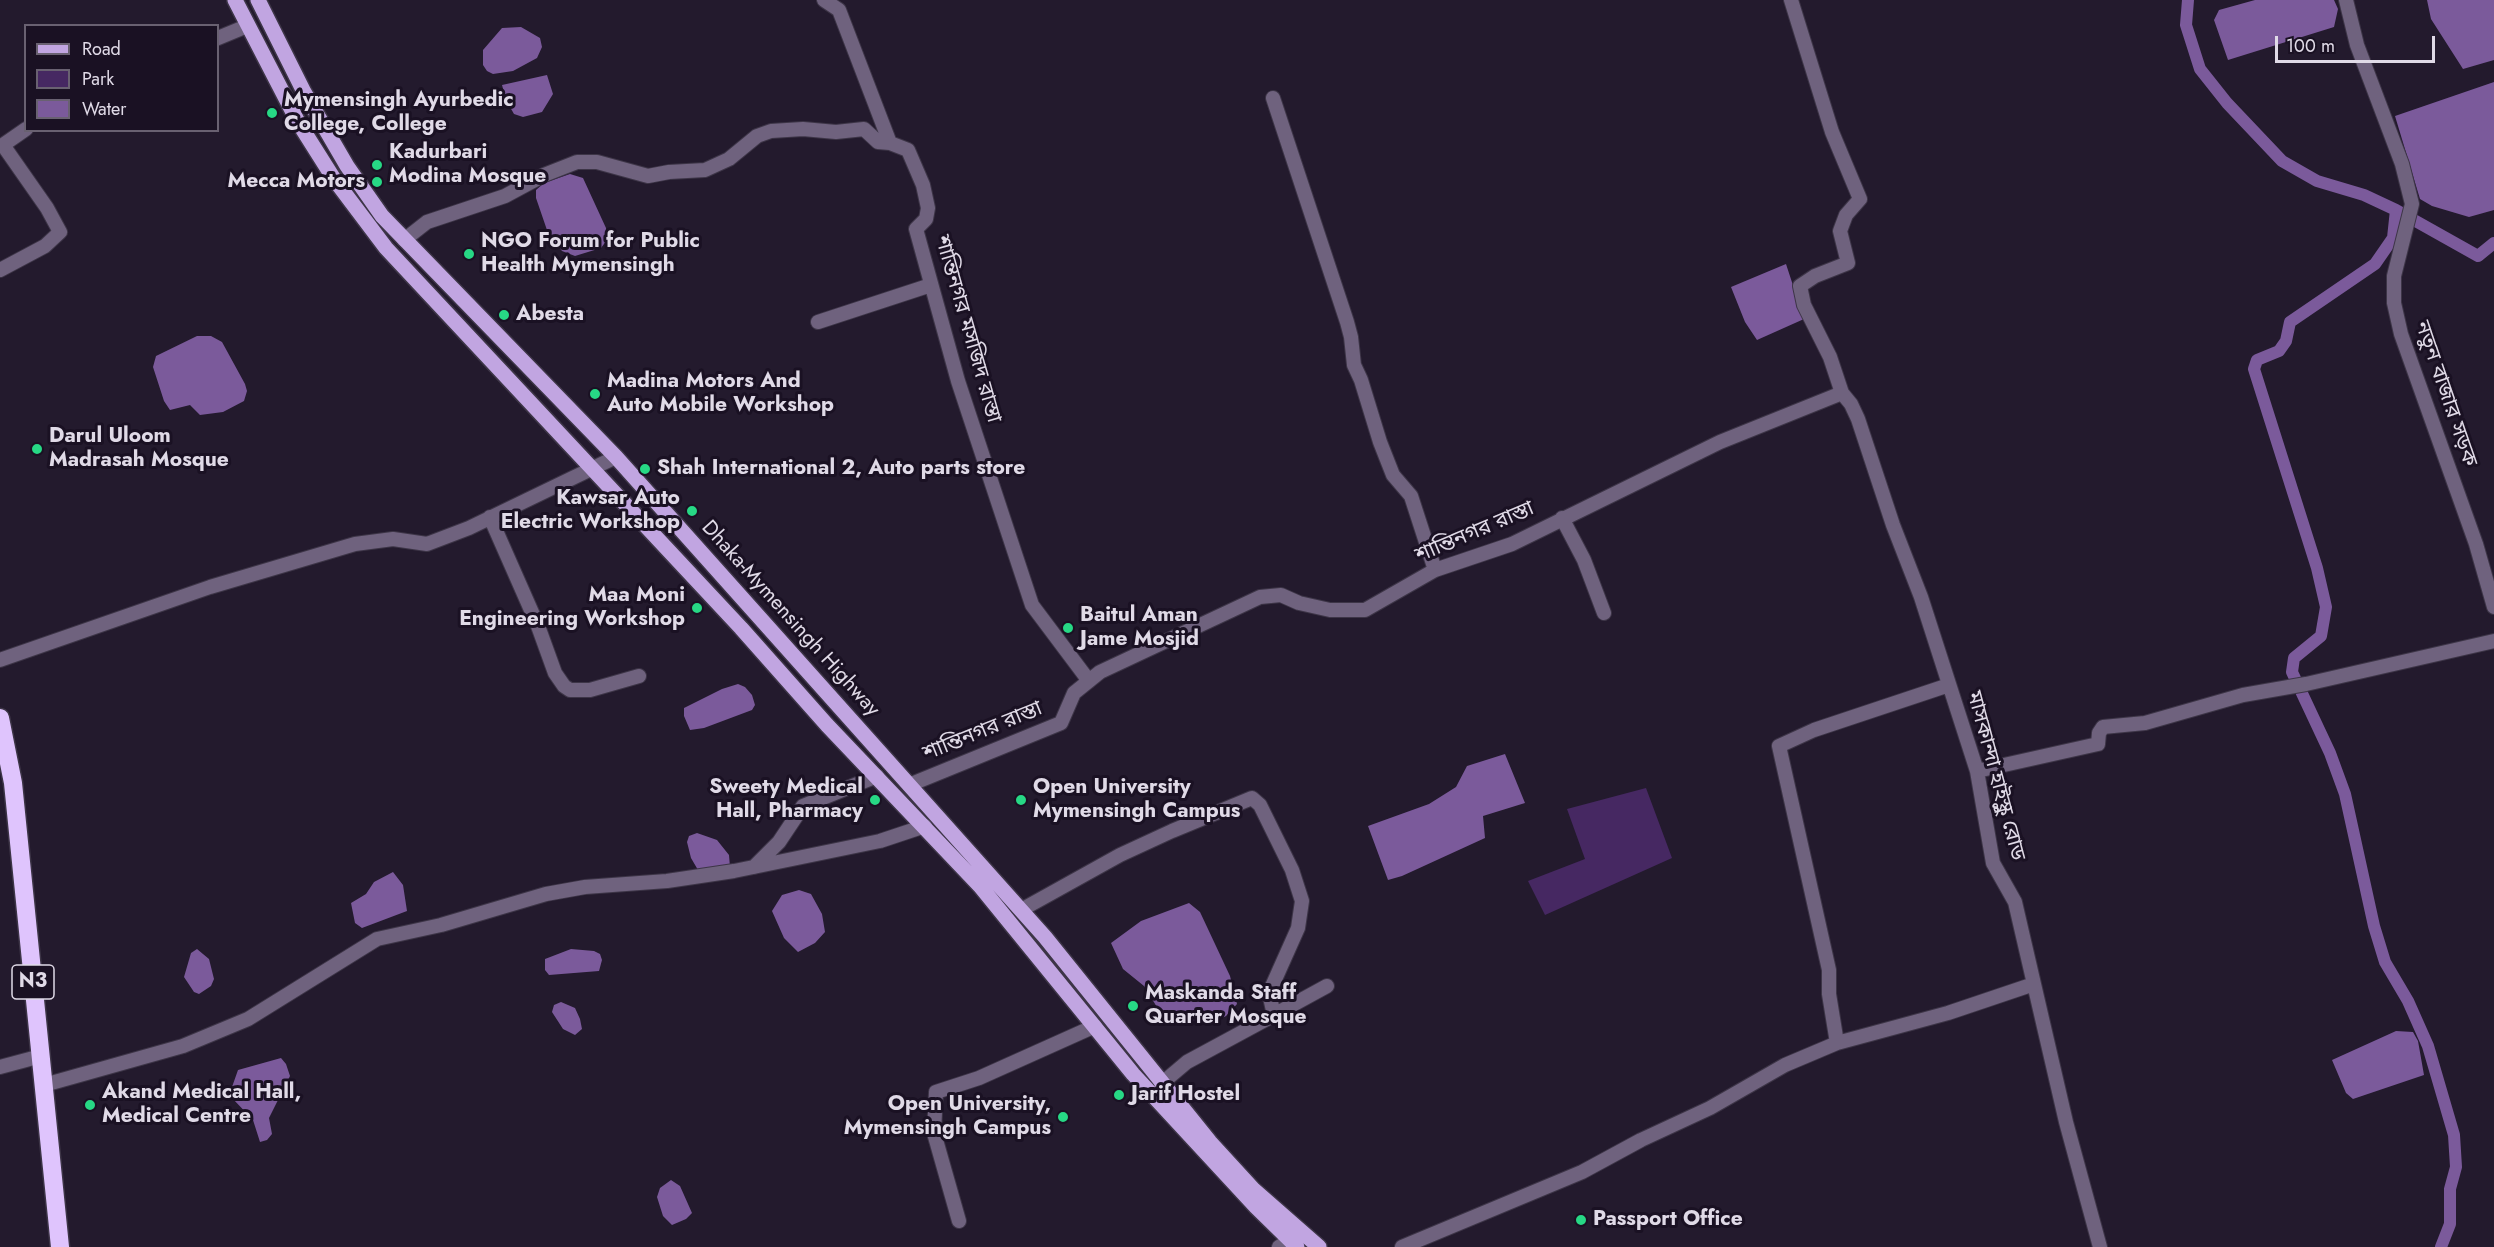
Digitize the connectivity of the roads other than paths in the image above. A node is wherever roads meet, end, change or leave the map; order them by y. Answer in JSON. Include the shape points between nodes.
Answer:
{"nodes":[{"id":1,"x":235,"y":0,"type":"edge"},
{"id":2,"x":258,"y":0,"type":"edge"},
{"id":3,"x":824,"y":0,"type":"edge"},
{"id":4,"x":1791,"y":0,"type":"edge"},
{"id":5,"x":2346,"y":0,"type":"edge"},
{"id":6,"x":247,"y":26,"type":"junction"},
{"id":7,"x":219,"y":38,"type":"edge"},
{"id":8,"x":1272,"y":98,"type":"dead end"},
{"id":9,"x":24,"y":130,"type":"edge"},
{"id":10,"x":890,"y":143,"type":"junction"},
{"id":11,"x":404,"y":240,"type":"junction"},
{"id":12,"x":0,"y":270,"type":"edge"},
{"id":13,"x":932,"y":285,"type":"junction"},
{"id":14,"x":818,"y":322,"type":"dead end"},
{"id":15,"x":1842,"y":393,"type":"junction"},
{"id":16,"x":616,"y":457,"type":"junction"},
{"id":17,"x":590,"y":470,"type":"junction"},
{"id":18,"x":490,"y":517,"type":"junction"},
{"id":19,"x":1562,"y":518,"type":"junction"},
{"id":20,"x":1435,"y":570,"type":"junction"},
{"id":21,"x":2494,"y":607,"type":"edge"},
{"id":22,"x":1604,"y":614,"type":"dead end"},
{"id":23,"x":2494,"y":641,"type":"edge"},
{"id":24,"x":0,"y":660,"type":"edge"},
{"id":25,"x":639,"y":676,"type":"dead end"},
{"id":26,"x":1089,"y":681,"type":"junction"},
{"id":27,"x":1949,"y":685,"type":"junction"},
{"id":28,"x":0,"y":718,"type":"edge"},
{"id":29,"x":1977,"y":771,"type":"junction"},
{"id":30,"x":877,"y":776,"type":"junction"},
{"id":31,"x":909,"y":784,"type":"junction"},
{"id":32,"x":925,"y":826,"type":"junction"},
{"id":33,"x":754,"y":867,"type":"junction"},
{"id":34,"x":1021,"y":910,"type":"junction"},
{"id":35,"x":2034,"y":984,"type":"junction"},
{"id":36,"x":1327,"y":986,"type":"dead end"},
{"id":37,"x":1274,"y":1015,"type":"junction"},
{"id":38,"x":1095,"y":1026,"type":"junction"},
{"id":39,"x":1837,"y":1043,"type":"junction"},
{"id":40,"x":41,"y":1056,"type":"junction"},
{"id":41,"x":0,"y":1067,"type":"edge"},
{"id":42,"x":1161,"y":1084,"type":"junction"},
{"id":43,"x":44,"y":1085,"type":"junction"},
{"id":44,"x":959,"y":1221,"type":"dead end"},
{"id":45,"x":1288,"y":1245,"type":"edge"},
{"id":46,"x":60,"y":1247,"type":"edge"},
{"id":47,"x":1319,"y":1247,"type":"edge"},
{"id":48,"x":1402,"y":1247,"type":"edge"},
{"id":49,"x":2100,"y":1247,"type":"edge"}],
"edges":[{"from":1,"to":6,"type":"main road","name":"Dhaka-Mymensingh Highway"},
{"from":2,"to":11,"type":"main road","name":"Dhaka-Mymensingh Highway","via":[[304,93],[347,166]]},
{"from":3,"to":10,"type":"street","via":[[839,10]]},
{"from":4,"to":15,"type":"street","name":"মাসকান্দা হাইস্কুল রোড","via":[[1832,132],[1860,199],[1846,215],[1840,231],[1848,263],[1800,286],[1804,305],[1830,357]]},
{"from":5,"to":21,"type":"street","name":"নতুন বাজার সড়ক","via":[[2357,45],[2402,164],[2412,204],[2394,276],[2394,303],[2401,334],[2476,544]]},
{"from":6,"to":7,"type":"street"},
{"from":6,"to":17,"type":"main road","name":"Dhaka-Mymensingh Highway","via":[[298,122],[366,224]]},
{"from":8,"to":20,"type":"street","via":[[1352,337],[1354,365],[1380,442],[1393,476],[1411,496]]},
{"from":9,"to":12,"type":"street","via":[[3,145],[60,232],[45,246]]},
{"from":10,"to":11,"type":"street","name":"শান্তিনগর মসজিদ রাস্তা","via":[[878,142],[864,129],[803,129],[757,136],[729,159],[705,170],[648,176],[597,162],[577,162],[505,196],[428,222]]},
{"from":10,"to":13,"type":"street","name":"শান্তিনগর মসজিদ রাস্তা","via":[[908,150],[923,185],[928,208],[926,219],[916,229]]},
{"from":11,"to":16,"type":"main road","name":"Dhaka-Mymensingh Highway"},
{"from":13,"to":14,"type":"street"},
{"from":13,"to":26,"type":"street","name":"শান্তিনগর মসজিদ রাস্তা","via":[[958,381],[1032,605]]},
{"from":15,"to":19,"type":"street","name":"শান্তিনগর রাস্তা","via":[[1720,442]]},
{"from":15,"to":27,"type":"street","name":"মাসকান্দা হাইস্কুল রোড","via":[[1857,419]]},
{"from":16,"to":17,"type":"street"},
{"from":16,"to":31,"type":"main road","name":"Dhaka-Mymensingh Highway"},
{"from":17,"to":18,"type":"street"},
{"from":17,"to":30,"type":"main road","name":"Dhaka-Mymensingh Highway"},
{"from":18,"to":24,"type":"street","via":[[427,544],[393,538],[355,544],[199,591]]},
{"from":18,"to":25,"type":"street","via":[[555,673],[564,686],[570,690],[590,690]]},
{"from":19,"to":20,"type":"street","name":"শান্তিনগর রাস্তা","via":[[1512,544]]},
{"from":19,"to":22,"type":"street","via":[[1584,560]]},
{"from":20,"to":26,"type":"street","name":"শান্তিনগর রাস্তা","via":[[1365,610],[1330,610],[1281,595],[1260,597],[1100,672]]},
{"from":23,"to":29,"type":"street","via":[[2263,691],[2145,723],[2103,727],[2098,744]]},
{"from":26,"to":31,"type":"street","name":"শান্তিনগর রাস্তা","via":[[1074,693],[1061,723]]},
{"from":27,"to":29,"type":"street","name":"মাসকান্দা হাইস্কুল রোড"},
{"from":27,"to":39,"type":"street","via":[[1814,730],[1779,746],[1829,970]]},
{"from":28,"to":40,"type":"highway","number":"N3","via":[[13,783]]},
{"from":29,"to":35,"type":"street","name":"মাসকান্দা হাইস্কুল রোড","via":[[1993,862],[2015,902]]},
{"from":30,"to":32,"type":"main road","name":"Dhaka-Mymensingh Highway"},
{"from":30,"to":33,"type":"street","via":[[803,806],[779,842]]},
{"from":31,"to":34,"type":"main road","name":"Dhaka-Mymensingh Highway"},
{"from":32,"to":33,"type":"street","via":[[880,841]]},
{"from":32,"to":38,"type":"main road","name":"Dhaka-Mymensingh Highway","via":[[980,885]]},
{"from":33,"to":43,"type":"street","via":[[546,894],[377,939],[248,1019],[183,1046]]},
{"from":34,"to":37,"type":"street","via":[[1120,855],[1252,798],[1260,805],[1276,836],[1302,901],[1298,928],[1269,993]]},
{"from":34,"to":42,"type":"main road","name":"Dhaka-Mymensingh Highway"},
{"from":35,"to":39,"type":"street"},
{"from":35,"to":49,"type":"street","name":"মাসকান্দা হাইস্কুল রোড"},
{"from":36,"to":37,"type":"street"},
{"from":37,"to":42,"type":"street","via":[[1187,1062]]},
{"from":38,"to":44,"type":"street","via":[[979,1078],[936,1092],[934,1133]]},
{"from":38,"to":45,"type":"main road","name":"Dhaka-Mymensingh Highway","via":[[1133,1074]]},
{"from":39,"to":48,"type":"street","via":[[1785,1065],[1710,1108],[1582,1172]]},
{"from":40,"to":41,"type":"street"},
{"from":40,"to":43,"type":"highway","number":"N3"},
{"from":42,"to":47,"type":"main road","name":"Dhaka-Mymensingh Highway","via":[[1254,1190]]},
{"from":43,"to":46,"type":"highway","number":"N3"}]}
